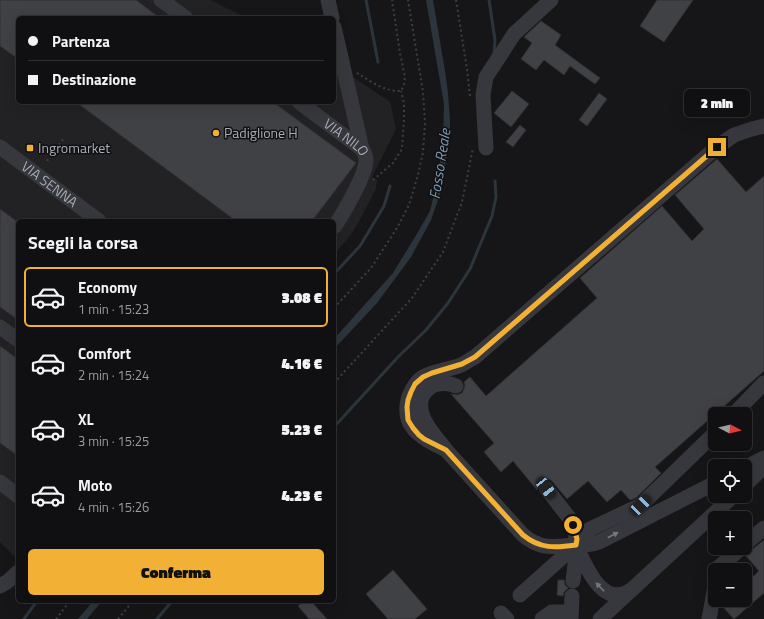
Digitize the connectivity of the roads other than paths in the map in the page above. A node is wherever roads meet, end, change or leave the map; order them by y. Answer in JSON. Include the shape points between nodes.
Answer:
{"nodes":[{"id":1,"x":162,"y":0,"type":"edge"},
{"id":2,"x":328,"y":0,"type":"edge"},
{"id":3,"x":551,"y":0,"type":"edge"},
{"id":4,"x":183,"y":16,"type":"edge"},
{"id":5,"x":332,"y":16,"type":"edge"},
{"id":6,"x":336,"y":36,"type":"edge"},
{"id":7,"x":302,"y":104,"type":"edge"},
{"id":8,"x":764,"y":126,"type":"edge"},
{"id":9,"x":0,"y":147,"type":"edge"},
{"id":10,"x":480,"y":147,"type":"road end"},
{"id":11,"x":362,"y":149,"type":"junction"},
{"id":12,"x":96,"y":219,"type":"edge"},
{"id":13,"x":336,"y":224,"type":"edge"},
{"id":14,"x":0,"y":327,"type":"edge"},
{"id":15,"x":16,"y":339,"type":"edge"},
{"id":16,"x":764,"y":383,"type":"edge"},
{"id":17,"x":456,"y":386,"type":"dead end"},
{"id":18,"x":741,"y":407,"type":"edge"},
{"id":19,"x":708,"y":441,"type":"edge"},
{"id":20,"x":446,"y":450,"type":"junction"},
{"id":21,"x":764,"y":458,"type":"edge"},
{"id":22,"x":752,"y":464,"type":"edge"},
{"id":23,"x":764,"y":467,"type":"edge"},
{"id":24,"x":752,"y":478,"type":"edge"},
{"id":25,"x":0,"y":482,"type":"edge"},
{"id":26,"x":708,"y":487,"type":"edge"},
{"id":27,"x":546,"y":488,"type":"dead end"},
{"id":28,"x":16,"y":494,"type":"edge"},
{"id":29,"x":715,"y":503,"type":"edge"},
{"id":30,"x":726,"y":503,"type":"edge"},
{"id":31,"x":718,"y":510,"type":"junction"},
{"id":32,"x":764,"y":528,"type":"edge"},
{"id":33,"x":752,"y":538,"type":"edge"},
{"id":34,"x":576,"y":545,"type":"junction"},
{"id":35,"x":733,"y":555,"type":"edge"},
{"id":36,"x":724,"y":563,"type":"edge"},
{"id":37,"x":16,"y":574,"type":"edge"},
{"id":38,"x":573,"y":581,"type":"dead end"},
{"id":39,"x":0,"y":586,"type":"edge"},
{"id":40,"x":635,"y":587,"type":"junction"},
{"id":41,"x":520,"y":595,"type":"dead end"},
{"id":42,"x":572,"y":596,"type":"dead end"},
{"id":43,"x":711,"y":607,"type":"edge"},
{"id":44,"x":571,"y":615,"type":"edge"},
{"id":45,"x":542,"y":619,"type":"edge"},
{"id":46,"x":600,"y":619,"type":"edge"},
{"id":47,"x":709,"y":619,"type":"edge"}],
"edges":[{"from":1,"to":4,"type":"street"},
{"from":2,"to":5,"type":"street"},
{"from":3,"to":10,"type":"street","via":[[514,34],[486,77]]},
{"from":6,"to":11,"type":"street"},
{"from":7,"to":11,"type":"street","name":"VIA NILO"},
{"from":8,"to":20,"type":"street","via":[[734,135],[717,147],[475,357],[423,377],[415,384],[408,400],[408,420],[424,439]]},
{"from":9,"to":12,"type":"street","name":"VIA SENNA"},
{"from":11,"to":13,"type":"street","name":"VIA NILO","via":[[366,159],[363,174]]},
{"from":14,"to":15,"type":"street"},
{"from":16,"to":18,"type":"street"},
{"from":17,"to":20,"type":"street","via":[[434,385],[426,390],[421,400],[424,421]]},
{"from":19,"to":34,"type":"street","via":[[641,505],[590,528]]},
{"from":20,"to":34,"type":"street","via":[[528,539],[546,547]]},
{"from":21,"to":22,"type":"street"},
{"from":23,"to":24,"type":"street"},
{"from":25,"to":28,"type":"street"},
{"from":34,"to":26,"type":"street","one_way":true,"via":[[599,542]]},
{"from":27,"to":34,"type":"street","via":[[570,519],[577,539]]},
{"from":29,"to":31,"type":"street"},
{"from":30,"to":31,"type":"street"},
{"from":31,"to":40,"type":"street"},
{"from":32,"to":33,"type":"street"},
{"from":34,"to":38,"type":"street"},
{"from":40,"to":34,"type":"street","one_way":true,"via":[[622,594],[608,594],[592,578]]},
{"from":34,"to":41,"type":"street"},
{"from":35,"to":36,"type":"street"},
{"from":37,"to":39,"type":"street"},
{"from":40,"to":46,"type":"street"},
{"from":42,"to":44,"type":"street"},
{"from":43,"to":47,"type":"street"},
{"from":44,"to":45,"type":"street","via":[[552,612]]}]}
